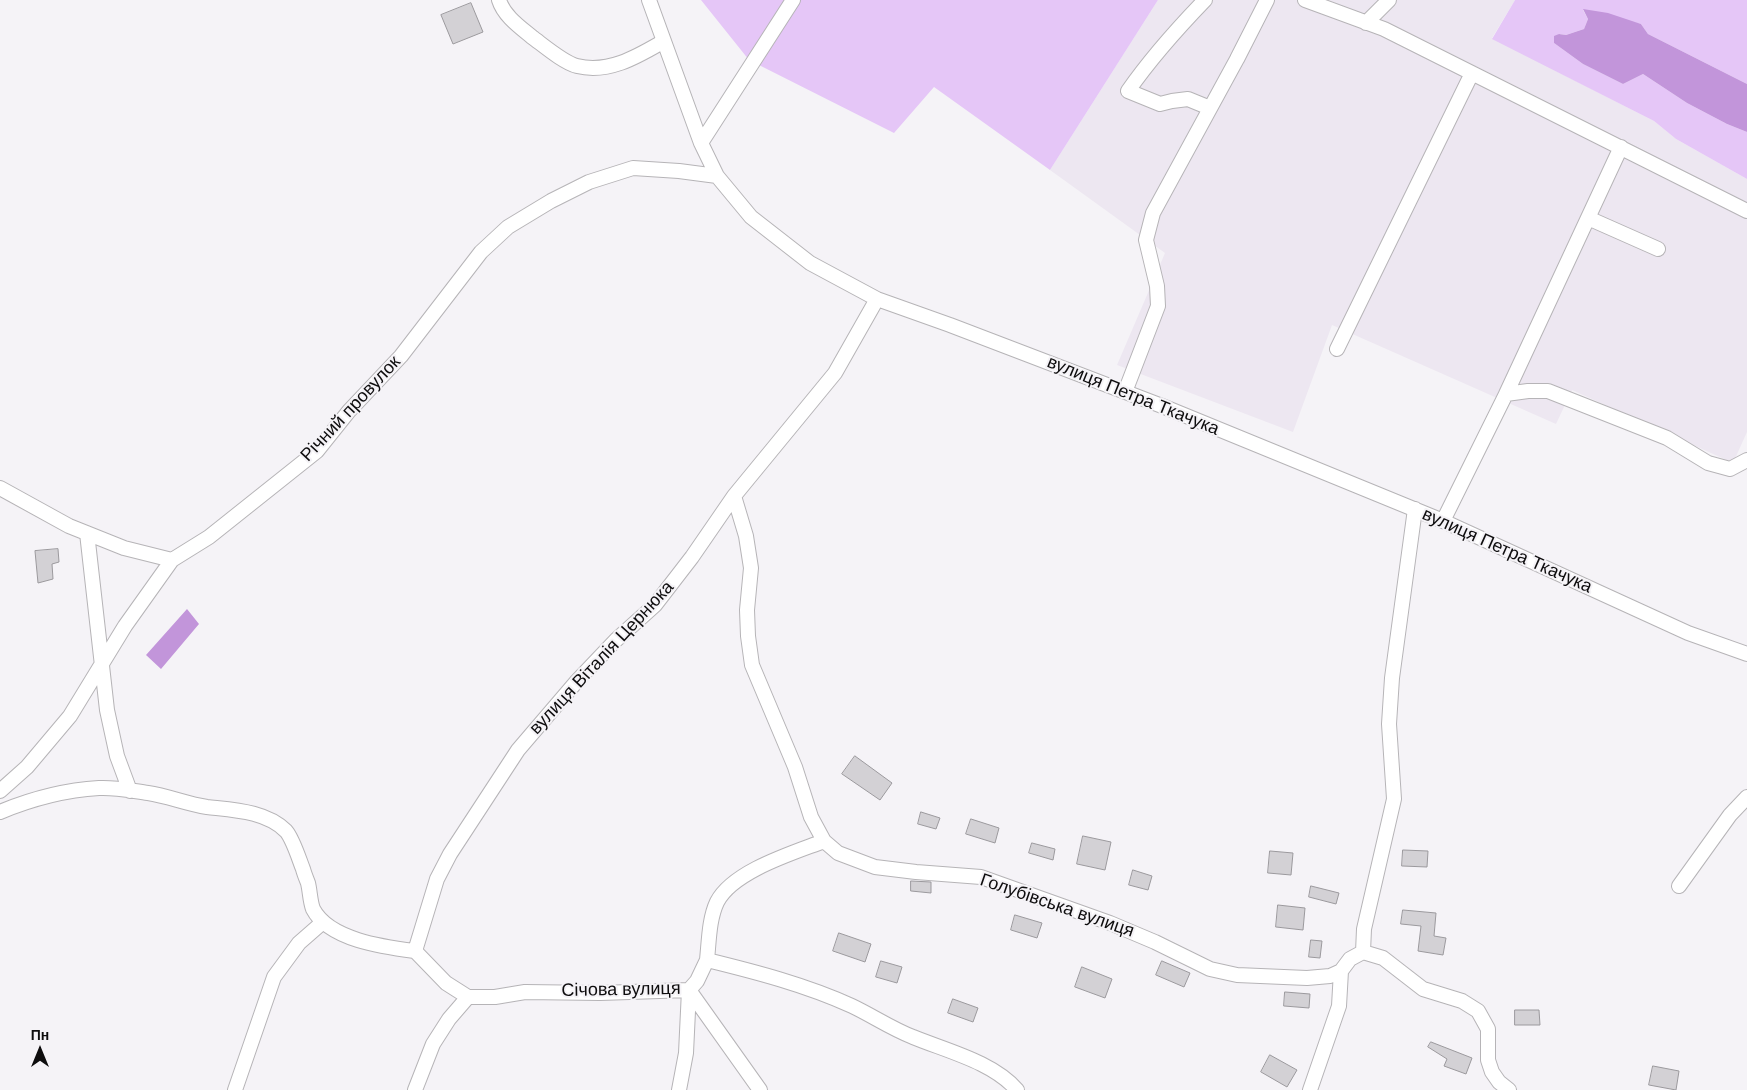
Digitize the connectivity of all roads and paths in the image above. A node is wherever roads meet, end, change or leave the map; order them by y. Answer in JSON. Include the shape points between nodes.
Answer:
{"nodes":[{"id":1,"x":500,"y":0,"type":"edge"},
{"id":2,"x":648,"y":0,"type":"edge"},
{"id":3,"x":793,"y":0,"type":"edge"},
{"id":4,"x":1205,"y":0,"type":"edge"},
{"id":5,"x":1267,"y":0,"type":"edge"},
{"id":6,"x":1305,"y":0,"type":"edge"},
{"id":7,"x":1389,"y":0,"type":"edge"},
{"id":8,"x":1366,"y":23,"type":"junction"},
{"id":9,"x":664,"y":41,"type":"junction"},
{"id":10,"x":1472,"y":73,"type":"junction"},
{"id":11,"x":1210,"y":108,"type":"junction"},
{"id":12,"x":701,"y":144,"type":"junction"},
{"id":13,"x":1621,"y":148,"type":"junction"},
{"id":14,"x":717,"y":176,"type":"junction"},
{"id":15,"x":1747,"y":210,"type":"edge"},
{"id":16,"x":1588,"y":218,"type":"junction"},
{"id":17,"x":1658,"y":249,"type":"dead end"},
{"id":18,"x":877,"y":299,"type":"junction"},
{"id":19,"x":1337,"y":349,"type":"dead end"},
{"id":20,"x":1124,"y":392,"type":"junction"},
{"id":21,"x":1506,"y":394,"type":"junction"},
{"id":22,"x":1747,"y":460,"type":"edge"},
{"id":23,"x":0,"y":488,"type":"edge"},
{"id":24,"x":734,"y":496,"type":"junction"},
{"id":25,"x":1414,"y":509,"type":"junction"},
{"id":26,"x":1443,"y":521,"type":"junction"},
{"id":27,"x":87,"y":534,"type":"junction"},
{"id":28,"x":172,"y":560,"type":"junction"},
{"id":29,"x":1747,"y":654,"type":"edge"},
{"id":30,"x":101,"y":666,"type":"junction"},
{"id":31,"x":0,"y":791,"type":"edge"},
{"id":32,"x":130,"y":791,"type":"junction"},
{"id":33,"x":1747,"y":797,"type":"edge"},
{"id":34,"x":0,"y":812,"type":"edge"},
{"id":35,"x":824,"y":841,"type":"junction"},
{"id":36,"x":1678,"y":886,"type":"dead end"},
{"id":37,"x":323,"y":922,"type":"junction"},
{"id":38,"x":415,"y":951,"type":"junction"},
{"id":39,"x":1363,"y":952,"type":"junction"},
{"id":40,"x":707,"y":960,"type":"junction"},
{"id":41,"x":1341,"y":971,"type":"junction"},
{"id":42,"x":689,"y":990,"type":"junction"},
{"id":43,"x":468,"y":996,"type":"junction"},
{"id":44,"x":235,"y":1090,"type":"edge"},
{"id":45,"x":415,"y":1090,"type":"edge"},
{"id":46,"x":679,"y":1090,"type":"edge"},
{"id":47,"x":760,"y":1090,"type":"edge"},
{"id":48,"x":1017,"y":1090,"type":"edge"},
{"id":49,"x":1310,"y":1090,"type":"edge"},
{"id":50,"x":1509,"y":1090,"type":"edge"}],
"edges":[{"from":1,"to":9,"type":"street","via":[[516,24],[553,53],[576,66],[603,68],[632,59]]},
{"from":2,"to":9,"type":"street","name":"вулиця Петра Ткачука"},
{"from":3,"to":12,"type":"street"},
{"from":4,"to":11,"type":"street","via":[[1145,66],[1128,91],[1160,104],[1188,99]]},
{"from":5,"to":11,"type":"street"},
{"from":6,"to":8,"type":"street"},
{"from":7,"to":8,"type":"street"},
{"from":8,"to":10,"type":"street"},
{"from":9,"to":12,"type":"street","name":"вулиця Петра Ткачука"},
{"from":10,"to":13,"type":"street"},
{"from":10,"to":19,"type":"street"},
{"from":11,"to":20,"type":"street","via":[[1153,213],[1146,240],[1157,286],[1158,306]]},
{"from":12,"to":14,"type":"street","name":"вулиця Петра Ткачука"},
{"from":13,"to":15,"type":"street"},
{"from":13,"to":16,"type":"street"},
{"from":14,"to":18,"type":"street","name":"вулиця Петра Ткачука","via":[[751,217],[810,263]]},
{"from":14,"to":28,"type":"street","name":"Річний провулок","via":[[633,168],[589,182],[550,200],[508,227],[481,252],[401,356],[349,410],[317,450],[209,537]]},
{"from":16,"to":17,"type":"street"},
{"from":16,"to":21,"type":"street"},
{"from":18,"to":20,"type":"street","name":"вулиця Петра Ткачука"},
{"from":18,"to":24,"type":"street","name":"вулиця Віталія Цернюка","via":[[835,373]]},
{"from":20,"to":25,"type":"street","name":"вулиця Петра Ткачука"},
{"from":21,"to":22,"type":"street","via":[[1548,391],[1666,438],[1708,463],[1730,469]]},
{"from":21,"to":26,"type":"street"},
{"from":23,"to":27,"type":"street"},
{"from":24,"to":35,"type":"street","name":"Голубівська вулиця","via":[[751,568],[747,610],[752,666],[795,767],[811,817]]},
{"from":24,"to":38,"type":"street","name":"вулиця Віталія Цернюка","via":[[655,605],[596,661],[518,750],[437,879]]},
{"from":25,"to":26,"type":"street","name":"вулиця Петра Ткачука"},
{"from":25,"to":39,"type":"street","via":[[1392,678],[1390,724],[1394,799],[1364,929]]},
{"from":26,"to":29,"type":"street","name":"вулиця Петра Ткачука","via":[[1688,633]]},
{"from":27,"to":28,"type":"street","via":[[124,548]]},
{"from":27,"to":30,"type":"street"},
{"from":28,"to":30,"type":"street","name":"Річний провулок"},
{"from":30,"to":31,"type":"street","name":"Річний провулок","via":[[70,716],[27,767]]},
{"from":30,"to":32,"type":"street","via":[[117,756]]},
{"from":32,"to":34,"type":"street","via":[[100,788],[18,804]]},
{"from":32,"to":37,"type":"street","via":[[263,816],[286,831],[308,883],[313,908]]},
{"from":33,"to":36,"type":"street"},
{"from":35,"to":40,"type":"street","name":"Січова вулиця","via":[[769,862],[726,890],[712,917]]},
{"from":35,"to":41,"type":"street","name":"Голубівська вулиця","via":[[838,853],[874,867],[981,877],[1128,931],[1210,969],[1245,976],[1307,978],[1330,976]]},
{"from":37,"to":38,"type":"street","via":[[333,930],[355,938]]},
{"from":37,"to":44,"type":"street","via":[[299,943],[274,977]]},
{"from":38,"to":43,"type":"street","via":[[446,983]]},
{"from":39,"to":41,"type":"street","name":"Голубівська вулиця","via":[[1350,959]]},
{"from":39,"to":50,"type":"street","via":[[1383,958],[1423,989],[1462,1001],[1478,1011],[1488,1029],[1488,1060],[1492,1072]]},
{"from":40,"to":42,"type":"street","name":"Січова вулиця"},
{"from":40,"to":48,"type":"street","via":[[803,986],[911,1037],[994,1071]]},
{"from":41,"to":49,"type":"street","via":[[1339,1006]]},
{"from":42,"to":43,"type":"street","name":"Січова вулиця"},
{"from":42,"to":46,"type":"street","via":[[686,1053]]},
{"from":42,"to":47,"type":"street"},
{"from":43,"to":45,"type":"street","via":[[433,1044]]}]}
